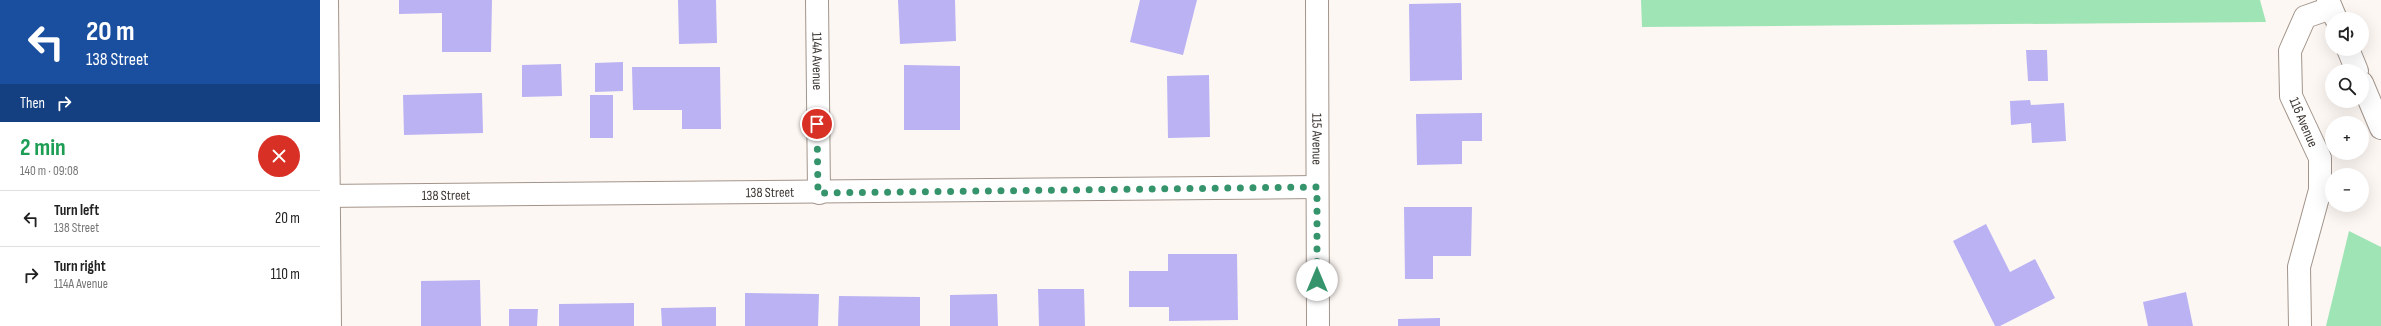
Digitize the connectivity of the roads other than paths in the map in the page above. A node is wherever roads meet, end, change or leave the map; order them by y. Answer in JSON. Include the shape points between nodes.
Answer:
{"nodes":[{"id":1,"x":327,"y":0,"type":"edge"},
{"id":2,"x":817,"y":0,"type":"edge"},
{"id":3,"x":1317,"y":0,"type":"edge"},
{"id":4,"x":2332,"y":9,"type":"edge"},
{"id":5,"x":2369,"y":100,"type":"edge"},
{"id":6,"x":2381,"y":128,"type":"edge"},
{"id":7,"x":1317,"y":187,"type":"junction"},
{"id":8,"x":818,"y":193,"type":"junction"},
{"id":9,"x":324,"y":196,"type":"edge"},
{"id":10,"x":330,"y":326,"type":"edge"},
{"id":11,"x":1318,"y":326,"type":"edge"},
{"id":12,"x":2300,"y":326,"type":"edge"}],
"edges":[{"from":1,"to":9,"type":"street"},
{"from":2,"to":8,"type":"street","name":"114A Avenue"},
{"from":3,"to":7,"type":"street","name":"115 Avenue"},
{"from":4,"to":12,"type":"street","name":"116 Avenue","via":[[2305,18],[2290,51],[2291,96],[2320,158],[2320,190],[2299,267]]},
{"from":5,"to":6,"type":"street"},
{"from":7,"to":8,"type":"street","name":"138 Street"},
{"from":7,"to":11,"type":"street","name":"115 Avenue"},
{"from":8,"to":9,"type":"street","name":"138 Street"},
{"from":9,"to":10,"type":"street"}]}
